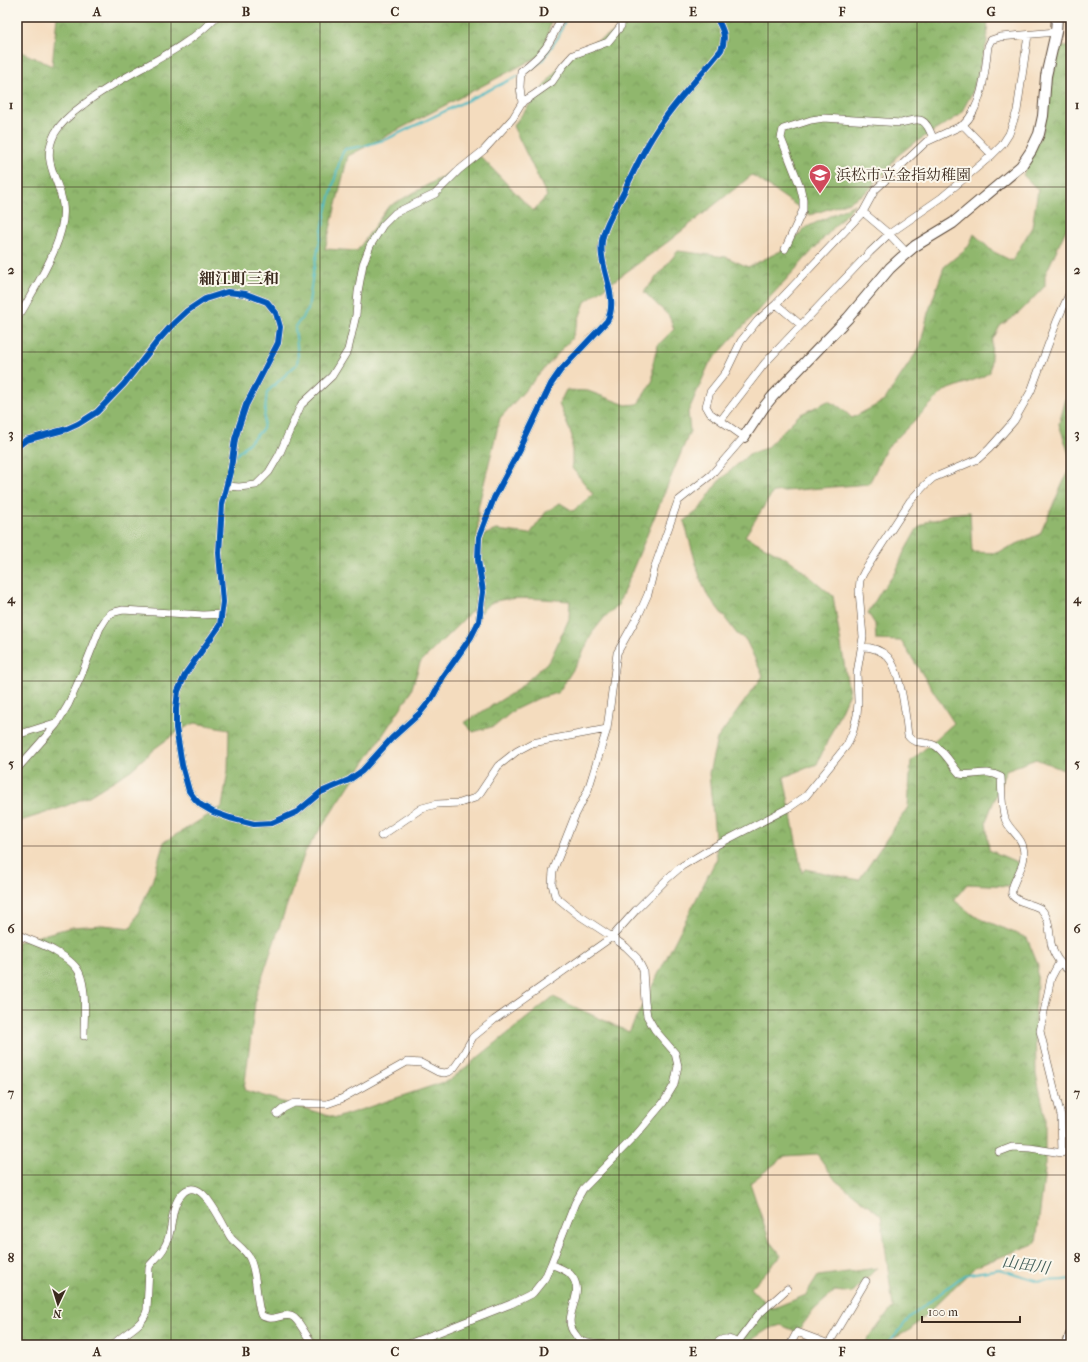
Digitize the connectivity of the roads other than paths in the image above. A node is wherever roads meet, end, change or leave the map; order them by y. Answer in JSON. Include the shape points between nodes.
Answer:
{"nodes":[{"id":1,"x":216,"y":17,"type":"edge"},
{"id":2,"x":561,"y":17,"type":"edge"},
{"id":3,"x":622,"y":17,"type":"edge"},
{"id":4,"x":716,"y":17,"type":"edge"},
{"id":5,"x":1057,"y":17,"type":"edge"},
{"id":6,"x":1056,"y":32,"type":"junction"},
{"id":7,"x":1028,"y":35,"type":"junction"},
{"id":8,"x":522,"y":102,"type":"junction"},
{"id":9,"x":963,"y":125,"type":"junction"},
{"id":10,"x":933,"y":138,"type":"junction"},
{"id":11,"x":992,"y":155,"type":"junction"},
{"id":12,"x":863,"y":212,"type":"junction"},
{"id":13,"x":888,"y":234,"type":"junction"},
{"id":14,"x":785,"y":249,"type":"dead end"},
{"id":15,"x":907,"y":253,"type":"junction"},
{"id":16,"x":1071,"y":290,"type":"edge"},
{"id":17,"x":776,"y":304,"type":"junction"},
{"id":18,"x":17,"y":318,"type":"edge"},
{"id":19,"x":801,"y":325,"type":"junction"},
{"id":20,"x":721,"y":420,"type":"junction"},
{"id":21,"x":744,"y":437,"type":"junction"},
{"id":22,"x":17,"y":447,"type":"edge"},
{"id":23,"x":227,"y":486,"type":"junction"},
{"id":24,"x":222,"y":614,"type":"junction"},
{"id":25,"x":862,"y":647,"type":"junction"},
{"id":26,"x":58,"y":722,"type":"junction"},
{"id":27,"x":607,"y":729,"type":"junction"},
{"id":28,"x":17,"y":735,"type":"edge"},
{"id":29,"x":17,"y":769,"type":"edge"},
{"id":30,"x":381,"y":836,"type":"dead end"},
{"id":31,"x":17,"y":934,"type":"edge"},
{"id":32,"x":612,"y":937,"type":"junction"},
{"id":33,"x":1059,"y":963,"type":"junction"},
{"id":34,"x":1071,"y":972,"type":"edge"},
{"id":35,"x":84,"y":1036,"type":"dead end"},
{"id":36,"x":278,"y":1114,"type":"dead end"},
{"id":37,"x":999,"y":1152,"type":"dead end"},
{"id":38,"x":551,"y":1264,"type":"junction"},
{"id":39,"x":866,"y":1281,"type":"dead end"},
{"id":40,"x":787,"y":1289,"type":"dead end"},
{"id":41,"x":1071,"y":1335,"type":"edge"},
{"id":42,"x":738,"y":1344,"type":"edge"},
{"id":43,"x":829,"y":1344,"type":"edge"},
{"id":44,"x":113,"y":1345,"type":"edge"},
{"id":45,"x":315,"y":1345,"type":"edge"},
{"id":46,"x":406,"y":1345,"type":"edge"},
{"id":47,"x":633,"y":1345,"type":"edge"},
{"id":48,"x":715,"y":1345,"type":"edge"},
{"id":49,"x":790,"y":1345,"type":"edge"},
{"id":50,"x":1068,"y":1345,"type":"edge"}],
"edges":[{"from":1,"to":18,"type":"street","via":[[206,28],[180,47],[88,100],[59,127],[50,146],[49,159],[63,206],[62,228],[40,280]]},
{"from":2,"to":8,"type":"street","via":[[555,34],[545,50],[521,71]]},
{"from":3,"to":8,"type":"street","via":[[621,26],[608,42],[573,55],[552,82]]},
{"from":4,"to":24,"type":"street","via":[[725,38],[721,50],[673,107],[650,140],[602,236],[602,254],[612,301],[610,315],[551,384],[494,498],[479,537],[478,560],[483,592],[479,621],[432,698],[420,713],[392,738],[362,771],[349,780],[321,792],[297,812],[272,823],[254,824],[213,812],[200,805],[189,791],[176,728],[176,709],[178,691],[186,673],[214,635],[220,625]]},
{"from":5,"to":6,"type":"street"},
{"from":6,"to":7,"type":"street"},
{"from":6,"to":15,"type":"street","via":[[1046,76],[1044,116],[1039,134],[1021,166],[959,218]]},
{"from":7,"to":9,"type":"street","via":[[991,40],[980,97]]},
{"from":7,"to":11,"type":"street","via":[[1017,111],[1002,145]]},
{"from":8,"to":23,"type":"street","via":[[513,118],[484,150],[435,194],[395,213],[383,225],[363,264],[356,315],[345,357],[332,376],[301,405],[269,472],[256,485]]},
{"from":9,"to":10,"type":"street"},
{"from":9,"to":11,"type":"street"},
{"from":10,"to":12,"type":"street","via":[[875,190]]},
{"from":10,"to":14,"type":"street","via":[[928,125],[919,120],[901,123],[824,118],[784,128],[781,138],[803,199],[803,210]]},
{"from":11,"to":13,"type":"street","via":[[941,198]]},
{"from":12,"to":13,"type":"street"},
{"from":12,"to":17,"type":"street"},
{"from":13,"to":15,"type":"street"},
{"from":13,"to":19,"type":"street"},
{"from":15,"to":21,"type":"street","via":[[890,268],[848,318],[773,396]]},
{"from":16,"to":25,"type":"street","via":[[1030,391],[1014,421],[978,459],[933,478],[925,485],[910,501],[864,572],[859,590]]},
{"from":17,"to":19,"type":"street"},
{"from":17,"to":20,"type":"street","via":[[758,320],[741,341],[726,372],[710,392],[707,409]]},
{"from":19,"to":20,"type":"street","via":[[765,363]]},
{"from":20,"to":21,"type":"street"},
{"from":21,"to":27,"type":"street","via":[[711,474],[678,502],[655,566],[648,594],[617,653]]},
{"from":22,"to":23,"type":"street","via":[[26,440],[67,429],[97,412],[124,384],[172,325],[204,299],[226,292],[246,294],[267,302],[280,322],[280,334],[276,348],[246,405],[235,439]]},
{"from":23,"to":24,"type":"street","via":[[222,504],[219,553]]},
{"from":24,"to":26,"type":"street","via":[[123,610],[112,613],[100,628],[81,676]]},
{"from":25,"to":32,"type":"street","via":[[857,673],[857,715],[853,731],[847,745],[806,796],[682,866]]},
{"from":25,"to":33,"type":"street","via":[[876,648],[892,663],[905,707],[908,736],[913,741],[937,747],[960,774],[988,772],[1001,777],[1006,820],[1023,846],[1023,862],[1012,894],[1017,899],[1037,906],[1045,914]]},
{"from":26,"to":28,"type":"street"},
{"from":26,"to":29,"type":"street"},
{"from":27,"to":30,"type":"street","via":[[532,743],[498,766],[475,798],[460,803],[437,804],[422,808]]},
{"from":27,"to":32,"type":"street","via":[[588,790],[553,871],[552,884],[555,896],[564,904]]},
{"from":31,"to":35,"type":"street","via":[[57,952],[78,970],[82,981]]},
{"from":32,"to":36,"type":"street","via":[[473,1037],[459,1061],[449,1072],[438,1072],[421,1063],[407,1062],[327,1104],[294,1103]]},
{"from":32,"to":38,"type":"street","via":[[637,958],[643,970],[647,1016],[655,1030],[675,1053],[678,1066],[674,1084],[663,1104],[583,1189]]},
{"from":33,"to":34,"type":"street"},
{"from":33,"to":37,"type":"street","via":[[1051,978],[1040,1031],[1061,1116],[1062,1153],[1012,1147]]},
{"from":38,"to":46,"type":"street","via":[[545,1278],[533,1293]]},
{"from":38,"to":47,"type":"street","via":[[570,1274],[576,1283],[577,1293],[569,1323],[580,1341]]},
{"from":39,"to":43,"type":"street"},
{"from":40,"to":42,"type":"street","via":[[758,1315]]},
{"from":41,"to":50,"type":"street"},
{"from":42,"to":48,"type":"street","via":[[730,1339],[722,1339]]},
{"from":43,"to":49,"type":"street","via":[[798,1332]]},
{"from":44,"to":45,"type":"street","via":[[146,1316],[148,1268],[165,1246],[177,1200],[183,1192],[192,1189],[206,1196],[232,1239],[249,1257],[261,1315],[274,1319],[293,1316]]}]}
